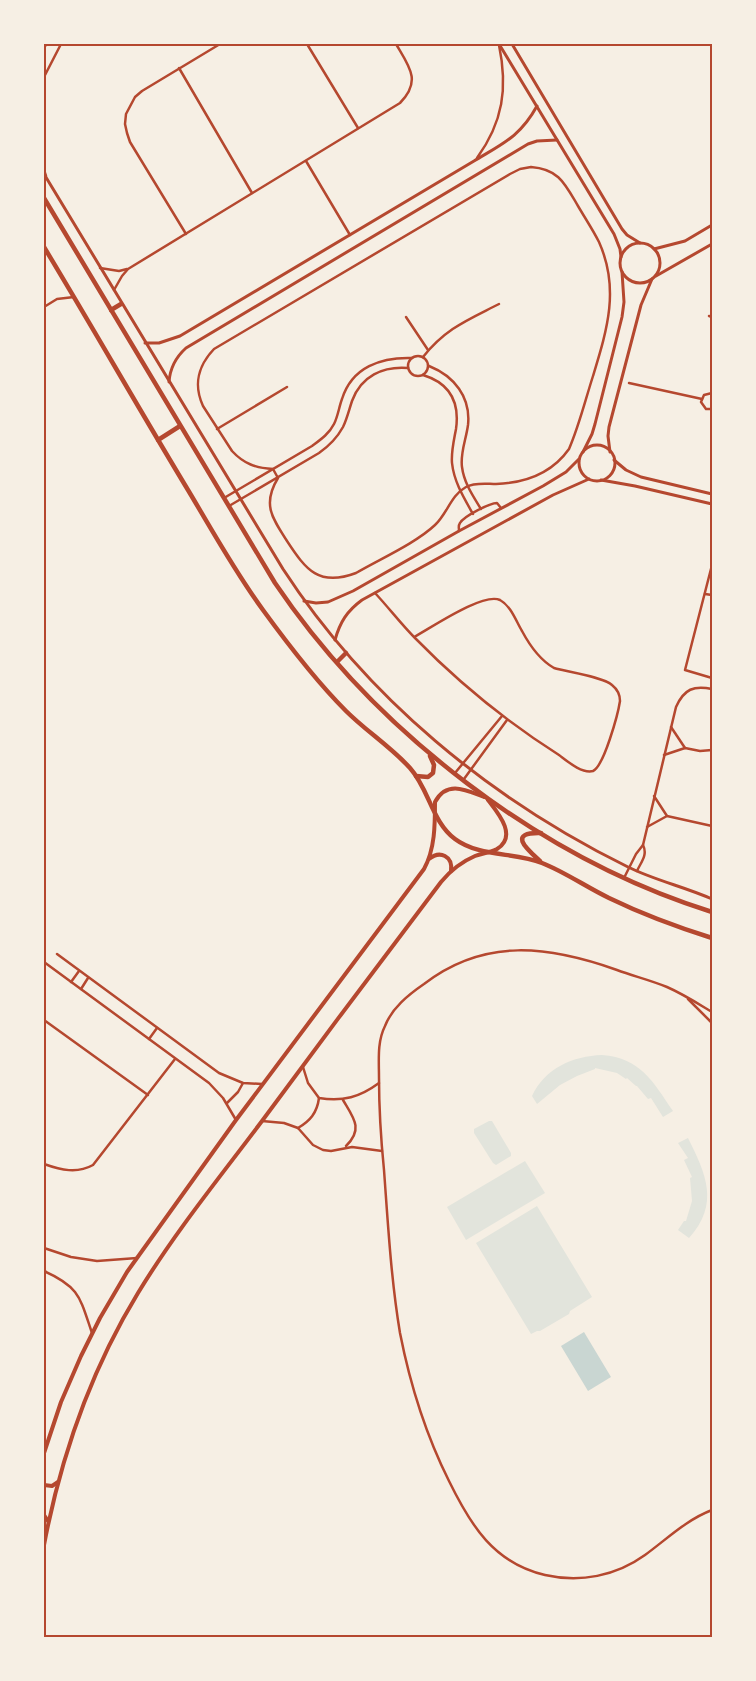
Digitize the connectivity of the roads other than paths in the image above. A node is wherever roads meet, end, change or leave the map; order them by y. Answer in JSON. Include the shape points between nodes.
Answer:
{"nodes":[{"id":1,"x":48,"y":44,"type":"edge"},
{"id":2,"x":61,"y":44,"type":"edge"},
{"id":3,"x":220,"y":44,"type":"edge"},
{"id":4,"x":307,"y":44,"type":"edge"},
{"id":5,"x":396,"y":44,"type":"edge"},
{"id":6,"x":499,"y":44,"type":"edge"},
{"id":7,"x":512,"y":44,"type":"edge"},
{"id":8,"x":44,"y":46,"type":"edge"},
{"id":9,"x":179,"y":68,"type":"junction"},
{"id":10,"x":44,"y":77,"type":"edge"},
{"id":11,"x":537,"y":106,"type":"junction"},
{"id":12,"x":359,"y":128,"type":"junction"},
{"id":13,"x":557,"y":140,"type":"junction"},
{"id":14,"x":306,"y":161,"type":"junction"},
{"id":15,"x":474,"y":162,"type":"junction"},
{"id":16,"x":44,"y":172,"type":"edge"},
{"id":17,"x":252,"y":193,"type":"junction"},
{"id":18,"x":44,"y":198,"type":"edge"},
{"id":19,"x":712,"y":225,"type":"edge"},
{"id":20,"x":186,"y":234,"type":"junction"},
{"id":21,"x":350,"y":235,"type":"junction"},
{"id":22,"x":640,"y":243,"type":"junction"},
{"id":23,"x":712,"y":244,"type":"edge"},
{"id":24,"x":44,"y":247,"type":"edge"},
{"id":25,"x":654,"y":249,"type":"junction"},
{"id":26,"x":621,"y":257,"type":"junction"},
{"id":27,"x":99,"y":268,"type":"junction"},
{"id":28,"x":128,"y":269,"type":"junction"},
{"id":29,"x":622,"y":272,"type":"junction"},
{"id":30,"x":656,"y":276,"type":"junction"},
{"id":31,"x":652,"y":279,"type":"junction"},
{"id":32,"x":114,"y":292,"type":"junction"},
{"id":33,"x":74,"y":297,"type":"junction"},
{"id":34,"x":121,"y":304,"type":"junction"},
{"id":35,"x":499,"y":304,"type":"dead end"},
{"id":36,"x":44,"y":307,"type":"edge"},
{"id":37,"x":111,"y":310,"type":"junction"},
{"id":38,"x":406,"y":317,"type":"dead end"},
{"id":39,"x":145,"y":343,"type":"junction"},
{"id":40,"x":428,"y":350,"type":"junction"},
{"id":41,"x":423,"y":357,"type":"junction"},
{"id":42,"x":412,"y":358,"type":"junction"},
{"id":43,"x":429,"y":366,"type":"junction"},
{"id":44,"x":408,"y":368,"type":"junction"},
{"id":45,"x":423,"y":375,"type":"junction"},
{"id":46,"x":169,"y":383,"type":"junction"},
{"id":47,"x":629,"y":383,"type":"dead end"},
{"id":48,"x":287,"y":387,"type":"dead end"},
{"id":49,"x":712,"y":393,"type":"edge"},
{"id":50,"x":702,"y":399,"type":"junction"},
{"id":51,"x":712,"y":409,"type":"edge"},
{"id":52,"x":180,"y":426,"type":"junction"},
{"id":53,"x":217,"y":429,"type":"junction"},
{"id":54,"x":158,"y":440,"type":"junction"},
{"id":55,"x":583,"y":452,"type":"junction"},
{"id":56,"x":610,"y":452,"type":"junction"},
{"id":57,"x":579,"y":459,"type":"junction"},
{"id":58,"x":614,"y":460,"type":"junction"},
{"id":59,"x":273,"y":469,"type":"junction"},
{"id":60,"x":278,"y":478,"type":"junction"},
{"id":61,"x":589,"y":479,"type":"junction"},
{"id":62,"x":601,"y":480,"type":"junction"},
{"id":63,"x":467,"y":486,"type":"junction"},
{"id":64,"x":460,"y":491,"type":"junction"},
{"id":65,"x":235,"y":492,"type":"junction"},
{"id":66,"x":712,"y":494,"type":"edge"},
{"id":67,"x":224,"y":499,"type":"junction"},
{"id":68,"x":240,"y":500,"type":"junction"},
{"id":69,"x":712,"y":504,"type":"edge"},
{"id":70,"x":228,"y":507,"type":"junction"},
{"id":71,"x":501,"y":508,"type":"junction"},
{"id":72,"x":481,"y":509,"type":"junction"},
{"id":73,"x":473,"y":514,"type":"junction"},
{"id":74,"x":459,"y":531,"type":"junction"},
{"id":75,"x":712,"y":565,"type":"edge"},
{"id":76,"x":375,"y":593,"type":"junction"},
{"id":77,"x":705,"y":594,"type":"junction"},
{"id":78,"x":712,"y":595,"type":"edge"},
{"id":79,"x":304,"y":601,"type":"junction"},
{"id":80,"x":414,"y":637,"type":"junction"},
{"id":81,"x":335,"y":641,"type":"junction"},
{"id":82,"x":346,"y":653,"type":"junction"},
{"id":83,"x":337,"y":662,"type":"junction"},
{"id":84,"x":712,"y":678,"type":"edge"},
{"id":85,"x":712,"y":689,"type":"edge"},
{"id":86,"x":502,"y":716,"type":"junction"},
{"id":87,"x":507,"y":720,"type":"junction"},
{"id":88,"x":670,"y":727,"type":"junction"},
{"id":89,"x":685,"y":748,"type":"junction"},
{"id":90,"x":712,"y":750,"type":"edge"},
{"id":91,"x":474,"y":752,"type":"junction"},
{"id":92,"x":429,"y":755,"type":"junction"},
{"id":93,"x":664,"y":755,"type":"junction"},
{"id":94,"x":480,"y":757,"type":"junction"},
{"id":95,"x":463,"y":764,"type":"junction"},
{"id":96,"x":470,"y":770,"type":"junction"},
{"id":97,"x":454,"y":774,"type":"junction"},
{"id":98,"x":416,"y":776,"type":"junction"},
{"id":99,"x":463,"y":780,"type":"junction"},
{"id":100,"x":654,"y":796,"type":"junction"},
{"id":101,"x":486,"y":798,"type":"junction"},
{"id":102,"x":435,"y":812,"type":"junction"},
{"id":103,"x":667,"y":816,"type":"junction"},
{"id":104,"x":712,"y":826,"type":"edge"},
{"id":105,"x":647,"y":827,"type":"junction"},
{"id":106,"x":542,"y":833,"type":"junction"},
{"id":107,"x":643,"y":845,"type":"junction"},
{"id":108,"x":491,"y":852,"type":"junction"},
{"id":109,"x":428,"y":860,"type":"junction"},
{"id":110,"x":543,"y":863,"type":"junction"},
{"id":111,"x":629,"y":868,"type":"junction"},
{"id":112,"x":451,"y":871,"type":"junction"},
{"id":113,"x":637,"y":871,"type":"junction"},
{"id":114,"x":624,"y":878,"type":"junction"},
{"id":115,"x":712,"y":899,"type":"edge"},
{"id":116,"x":712,"y":912,"type":"edge"},
{"id":117,"x":712,"y":938,"type":"edge"},
{"id":118,"x":57,"y":954,"type":"dead end"},
{"id":119,"x":44,"y":962,"type":"edge"},
{"id":120,"x":79,"y":970,"type":"junction"},
{"id":121,"x":88,"y":978,"type":"junction"},
{"id":122,"x":71,"y":982,"type":"junction"},
{"id":123,"x":81,"y":989,"type":"junction"},
{"id":124,"x":685,"y":996,"type":"junction"},
{"id":125,"x":712,"y":1012,"type":"edge"},
{"id":126,"x":44,"y":1020,"type":"edge"},
{"id":127,"x":712,"y":1023,"type":"edge"},
{"id":128,"x":157,"y":1028,"type":"junction"},
{"id":129,"x":149,"y":1039,"type":"junction"},
{"id":130,"x":175,"y":1059,"type":"junction"},
{"id":131,"x":303,"y":1065,"type":"junction"},
{"id":132,"x":242,"y":1083,"type":"junction"},
{"id":133,"x":379,"y":1083,"type":"junction"},
{"id":134,"x":264,"y":1084,"type":"junction"},
{"id":135,"x":148,"y":1095,"type":"junction"},
{"id":136,"x":319,"y":1098,"type":"junction"},
{"id":137,"x":343,"y":1100,"type":"junction"},
{"id":138,"x":227,"y":1103,"type":"junction"},
{"id":139,"x":236,"y":1120,"type":"junction"},
{"id":140,"x":262,"y":1121,"type":"junction"},
{"id":141,"x":298,"y":1128,"type":"junction"},
{"id":142,"x":345,"y":1148,"type":"junction"},
{"id":143,"x":382,"y":1151,"type":"junction"},
{"id":144,"x":44,"y":1164,"type":"edge"},
{"id":145,"x":44,"y":1248,"type":"edge"},
{"id":146,"x":137,"y":1258,"type":"junction"},
{"id":147,"x":44,"y":1271,"type":"edge"},
{"id":148,"x":92,"y":1333,"type":"junction"},
{"id":149,"x":44,"y":1454,"type":"edge"},
{"id":150,"x":58,"y":1482,"type":"junction"},
{"id":151,"x":44,"y":1485,"type":"edge"},
{"id":152,"x":712,"y":1510,"type":"edge"},
{"id":153,"x":44,"y":1515,"type":"edge"},
{"id":154,"x":48,"y":1522,"type":"junction"},
{"id":155,"x":44,"y":1545,"type":"edge"}],
"edges":[{"from":1,"to":8,"type":"street"},
{"from":2,"to":10,"type":"street"},
{"from":3,"to":9,"type":"street"},
{"from":4,"to":12,"type":"street"},
{"from":5,"to":12,"type":"street","via":[[412,75],[412,86],[400,103]]},
{"from":6,"to":11,"type":"street"},
{"from":6,"to":15,"type":"street","via":[[503,100],[493,132]]},
{"from":7,"to":22,"type":"street","via":[[622,228]]},
{"from":9,"to":17,"type":"street"},
{"from":9,"to":20,"type":"street","via":[[135,97],[126,114],[125,124],[130,142]]},
{"from":11,"to":13,"type":"street"},
{"from":11,"to":15,"type":"street","via":[[519,132]]},
{"from":12,"to":14,"type":"street"},
{"from":13,"to":26,"type":"street","via":[[614,234]]},
{"from":13,"to":46,"type":"street","via":[[528,144],[186,348],[175,360]]},
{"from":14,"to":17,"type":"street"},
{"from":14,"to":21,"type":"street"},
{"from":15,"to":21,"type":"street"},
{"from":16,"to":27,"type":"street"},
{"from":17,"to":20,"type":"street"},
{"from":18,"to":37,"type":"main road"},
{"from":19,"to":25,"type":"street","via":[[685,241]]},
{"from":20,"to":28,"type":"street"},
{"from":21,"to":39,"type":"street","via":[[180,336],[159,344]]},
{"from":22,"to":25,"type":"street"},
{"from":22,"to":26,"type":"street","via":[[626,249]]},
{"from":23,"to":30,"type":"street"},
{"from":24,"to":33,"type":"main road"},
{"from":25,"to":30,"type":"street","via":[[660,262]]},
{"from":26,"to":29,"type":"street"},
{"from":27,"to":28,"type":"street"},
{"from":27,"to":32,"type":"street"},
{"from":28,"to":32,"type":"street"},
{"from":29,"to":31,"type":"street","via":[[638,283]]},
{"from":29,"to":55,"type":"street","via":[[622,317],[594,429]]},
{"from":30,"to":31,"type":"street"},
{"from":31,"to":56,"type":"street","via":[[609,427]]},
{"from":32,"to":34,"type":"street"},
{"from":33,"to":36,"type":"street","via":[[57,299]]},
{"from":33,"to":54,"type":"main road"},
{"from":34,"to":37,"type":"main road"},
{"from":34,"to":39,"type":"street"},
{"from":35,"to":40,"type":"street","via":[[454,326]]},
{"from":37,"to":52,"type":"main road"},
{"from":38,"to":40,"type":"street"},
{"from":39,"to":46,"type":"street"},
{"from":40,"to":41,"type":"street"},
{"from":41,"to":42,"type":"street"},
{"from":41,"to":43,"type":"street"},
{"from":42,"to":44,"type":"street"},
{"from":42,"to":59,"type":"street","via":[[378,362],[356,374],[342,398],[333,425],[324,437]]},
{"from":43,"to":45,"type":"street"},
{"from":43,"to":63,"type":"street","via":[[454,381],[466,402],[468,425],[462,459]]},
{"from":44,"to":45,"type":"street","via":[[416,376]]},
{"from":44,"to":60,"type":"street","via":[[379,372],[362,383],[343,428],[333,442]]},
{"from":45,"to":64,"type":"street","via":[[440,382],[456,405],[458,414],[452,461]]},
{"from":46,"to":65,"type":"street"},
{"from":47,"to":50,"type":"street"},
{"from":48,"to":53,"type":"street"},
{"from":49,"to":50,"type":"street"},
{"from":50,"to":51,"type":"street","via":[[704,407]]},
{"from":52,"to":54,"type":"main road"},
{"from":52,"to":67,"type":"main road"},
{"from":53,"to":59,"type":"street","via":[[243,461],[256,468]]},
{"from":53,"to":63,"type":"street","via":[[200,399],[197,384],[200,368],[214,349],[510,174],[526,168],[542,168],[556,175],[567,187],[603,254],[610,293],[606,332],[576,431],[564,456],[543,472],[521,482]]},
{"from":54,"to":98,"type":"main road","via":[[242,579],[280,632],[345,710]]},
{"from":55,"to":56,"type":"street","via":[[599,446]]},
{"from":55,"to":57,"type":"street"},
{"from":56,"to":58,"type":"street"},
{"from":57,"to":61,"type":"street","via":[[580,471]]},
{"from":57,"to":71,"type":"street","via":[[559,476]]},
{"from":58,"to":62,"type":"street","via":[[612,473]]},
{"from":58,"to":66,"type":"street","via":[[641,477]]},
{"from":59,"to":60,"type":"street"},
{"from":59,"to":65,"type":"street"},
{"from":60,"to":64,"type":"street","via":[[270,501],[277,525],[306,568],[333,578],[356,572],[425,533],[441,520]]},
{"from":60,"to":68,"type":"street"},
{"from":61,"to":62,"type":"street"},
{"from":61,"to":76,"type":"street","via":[[553,495]]},
{"from":62,"to":69,"type":"street"},
{"from":63,"to":64,"type":"street"},
{"from":63,"to":72,"type":"street"},
{"from":64,"to":73,"type":"street"},
{"from":65,"to":67,"type":"street"},
{"from":65,"to":68,"type":"street"},
{"from":67,"to":70,"type":"main road"},
{"from":68,"to":70,"type":"street"},
{"from":68,"to":79,"type":"street"},
{"from":70,"to":83,"type":"main road","via":[[285,598]]},
{"from":71,"to":72,"type":"street","via":[[494,503]]},
{"from":71,"to":74,"type":"street"},
{"from":72,"to":73,"type":"street"},
{"from":73,"to":74,"type":"street","via":[[461,521]]},
{"from":74,"to":79,"type":"street","via":[[334,600],[324,603]]},
{"from":75,"to":77,"type":"street"},
{"from":76,"to":80,"type":"street"},
{"from":76,"to":81,"type":"street","via":[[346,613]]},
{"from":77,"to":78,"type":"street"},
{"from":77,"to":84,"type":"street","via":[[684,670]]},
{"from":79,"to":81,"type":"street"},
{"from":80,"to":86,"type":"street"},
{"from":80,"to":87,"type":"street","via":[[472,604],[496,599],[508,608],[546,663],[610,683],[620,701],[604,755],[599,766],[589,771],[580,769]]},
{"from":81,"to":82,"type":"street"},
{"from":82,"to":83,"type":"main road"},
{"from":82,"to":95,"type":"street","via":[[413,721]]},
{"from":83,"to":92,"type":"main road"},
{"from":85,"to":88,"type":"street","via":[[701,686],[688,691],[679,701]]},
{"from":86,"to":87,"type":"street"},
{"from":86,"to":91,"type":"street"},
{"from":87,"to":94,"type":"street"},
{"from":88,"to":89,"type":"street"},
{"from":88,"to":93,"type":"street"},
{"from":89,"to":90,"type":"street"},
{"from":89,"to":93,"type":"street"},
{"from":91,"to":94,"type":"street"},
{"from":91,"to":95,"type":"street"},
{"from":92,"to":97,"type":"main road"},
{"from":92,"to":98,"type":"main road","via":[[434,765],[433,773],[428,777]]},
{"from":93,"to":100,"type":"street"},
{"from":94,"to":96,"type":"street"},
{"from":95,"to":96,"type":"street"},
{"from":95,"to":97,"type":"street"},
{"from":96,"to":99,"type":"street"},
{"from":96,"to":111,"type":"street","via":[[536,816]]},
{"from":97,"to":99,"type":"main road"},
{"from":98,"to":102,"type":"main road"},
{"from":99,"to":101,"type":"main road"},
{"from":100,"to":103,"type":"street"},
{"from":100,"to":105,"type":"street"},
{"from":101,"to":102,"type":"main road","via":[[462,789],[451,789],[435,802]]},
{"from":101,"to":106,"type":"main road"},
{"from":101,"to":108,"type":"main road","via":[[503,821],[506,832],[500,847]]},
{"from":102,"to":108,"type":"main road","via":[[456,840]]},
{"from":102,"to":109,"type":"main road"},
{"from":103,"to":104,"type":"street"},
{"from":103,"to":105,"type":"street"},
{"from":105,"to":107,"type":"street"},
{"from":106,"to":110,"type":"main road","via":[[528,833],[522,842]]},
{"from":106,"to":114,"type":"main road"},
{"from":107,"to":111,"type":"street"},
{"from":107,"to":113,"type":"street","via":[[645,855]]},
{"from":108,"to":110,"type":"main road"},
{"from":108,"to":112,"type":"main road","via":[[474,857]]},
{"from":109,"to":112,"type":"main road","via":[[435,855],[443,855],[450,859]]},
{"from":109,"to":134,"type":"main road","via":[[418,878]]},
{"from":110,"to":117,"type":"main road","via":[[632,909]]},
{"from":111,"to":113,"type":"street"},
{"from":111,"to":114,"type":"street"},
{"from":112,"to":131,"type":"main road"},
{"from":113,"to":115,"type":"street"},
{"from":114,"to":116,"type":"main road"},
{"from":118,"to":120,"type":"street"},
{"from":119,"to":122,"type":"street"},
{"from":120,"to":121,"type":"street"},
{"from":120,"to":122,"type":"street"},
{"from":121,"to":123,"type":"street"},
{"from":121,"to":128,"type":"street"},
{"from":122,"to":123,"type":"street"},
{"from":123,"to":129,"type":"street"},
{"from":124,"to":125,"type":"street"},
{"from":124,"to":127,"type":"street"},
{"from":124,"to":133,"type":"street","via":[[600,963],[561,953],[533,949],[482,956],[436,975],[397,1007],[381,1036]]},
{"from":126,"to":135,"type":"street"},
{"from":128,"to":129,"type":"street"},
{"from":128,"to":132,"type":"street","via":[[219,1073]]},
{"from":129,"to":130,"type":"street"},
{"from":130,"to":135,"type":"street"},
{"from":130,"to":138,"type":"street","via":[[214,1088]]},
{"from":131,"to":136,"type":"street","via":[[308,1083]]},
{"from":131,"to":140,"type":"main road"},
{"from":132,"to":134,"type":"street"},
{"from":132,"to":138,"type":"street"},
{"from":133,"to":137,"type":"street","via":[[364,1093]]},
{"from":133,"to":143,"type":"street"},
{"from":134,"to":139,"type":"main road"},
{"from":135,"to":144,"type":"street","via":[[93,1165],[71,1171]]},
{"from":136,"to":137,"type":"street"},
{"from":136,"to":141,"type":"street","via":[[311,1118]]},
{"from":137,"to":142,"type":"street","via":[[356,1128],[353,1139]]},
{"from":138,"to":139,"type":"street"},
{"from":139,"to":146,"type":"main road"},
{"from":140,"to":141,"type":"street"},
{"from":140,"to":150,"type":"main road","via":[[138,1293],[89,1390]]},
{"from":141,"to":142,"type":"street","via":[[318,1148],[331,1151]]},
{"from":142,"to":143,"type":"street"},
{"from":143,"to":152,"type":"street","via":[[397,1309],[410,1377],[427,1431],[446,1475],[472,1524],[488,1544],[531,1571],[556,1577],[595,1576],[631,1564],[687,1522]]},
{"from":145,"to":146,"type":"street","via":[[90,1261]]},
{"from":146,"to":148,"type":"main road"},
{"from":147,"to":148,"type":"street","via":[[62,1279],[81,1299]]},
{"from":148,"to":149,"type":"main road","via":[[64,1394]]},
{"from":150,"to":151,"type":"main road","via":[[52,1486]]},
{"from":150,"to":154,"type":"main road"},
{"from":153,"to":154,"type":"main road"},
{"from":154,"to":155,"type":"main road"}]}
